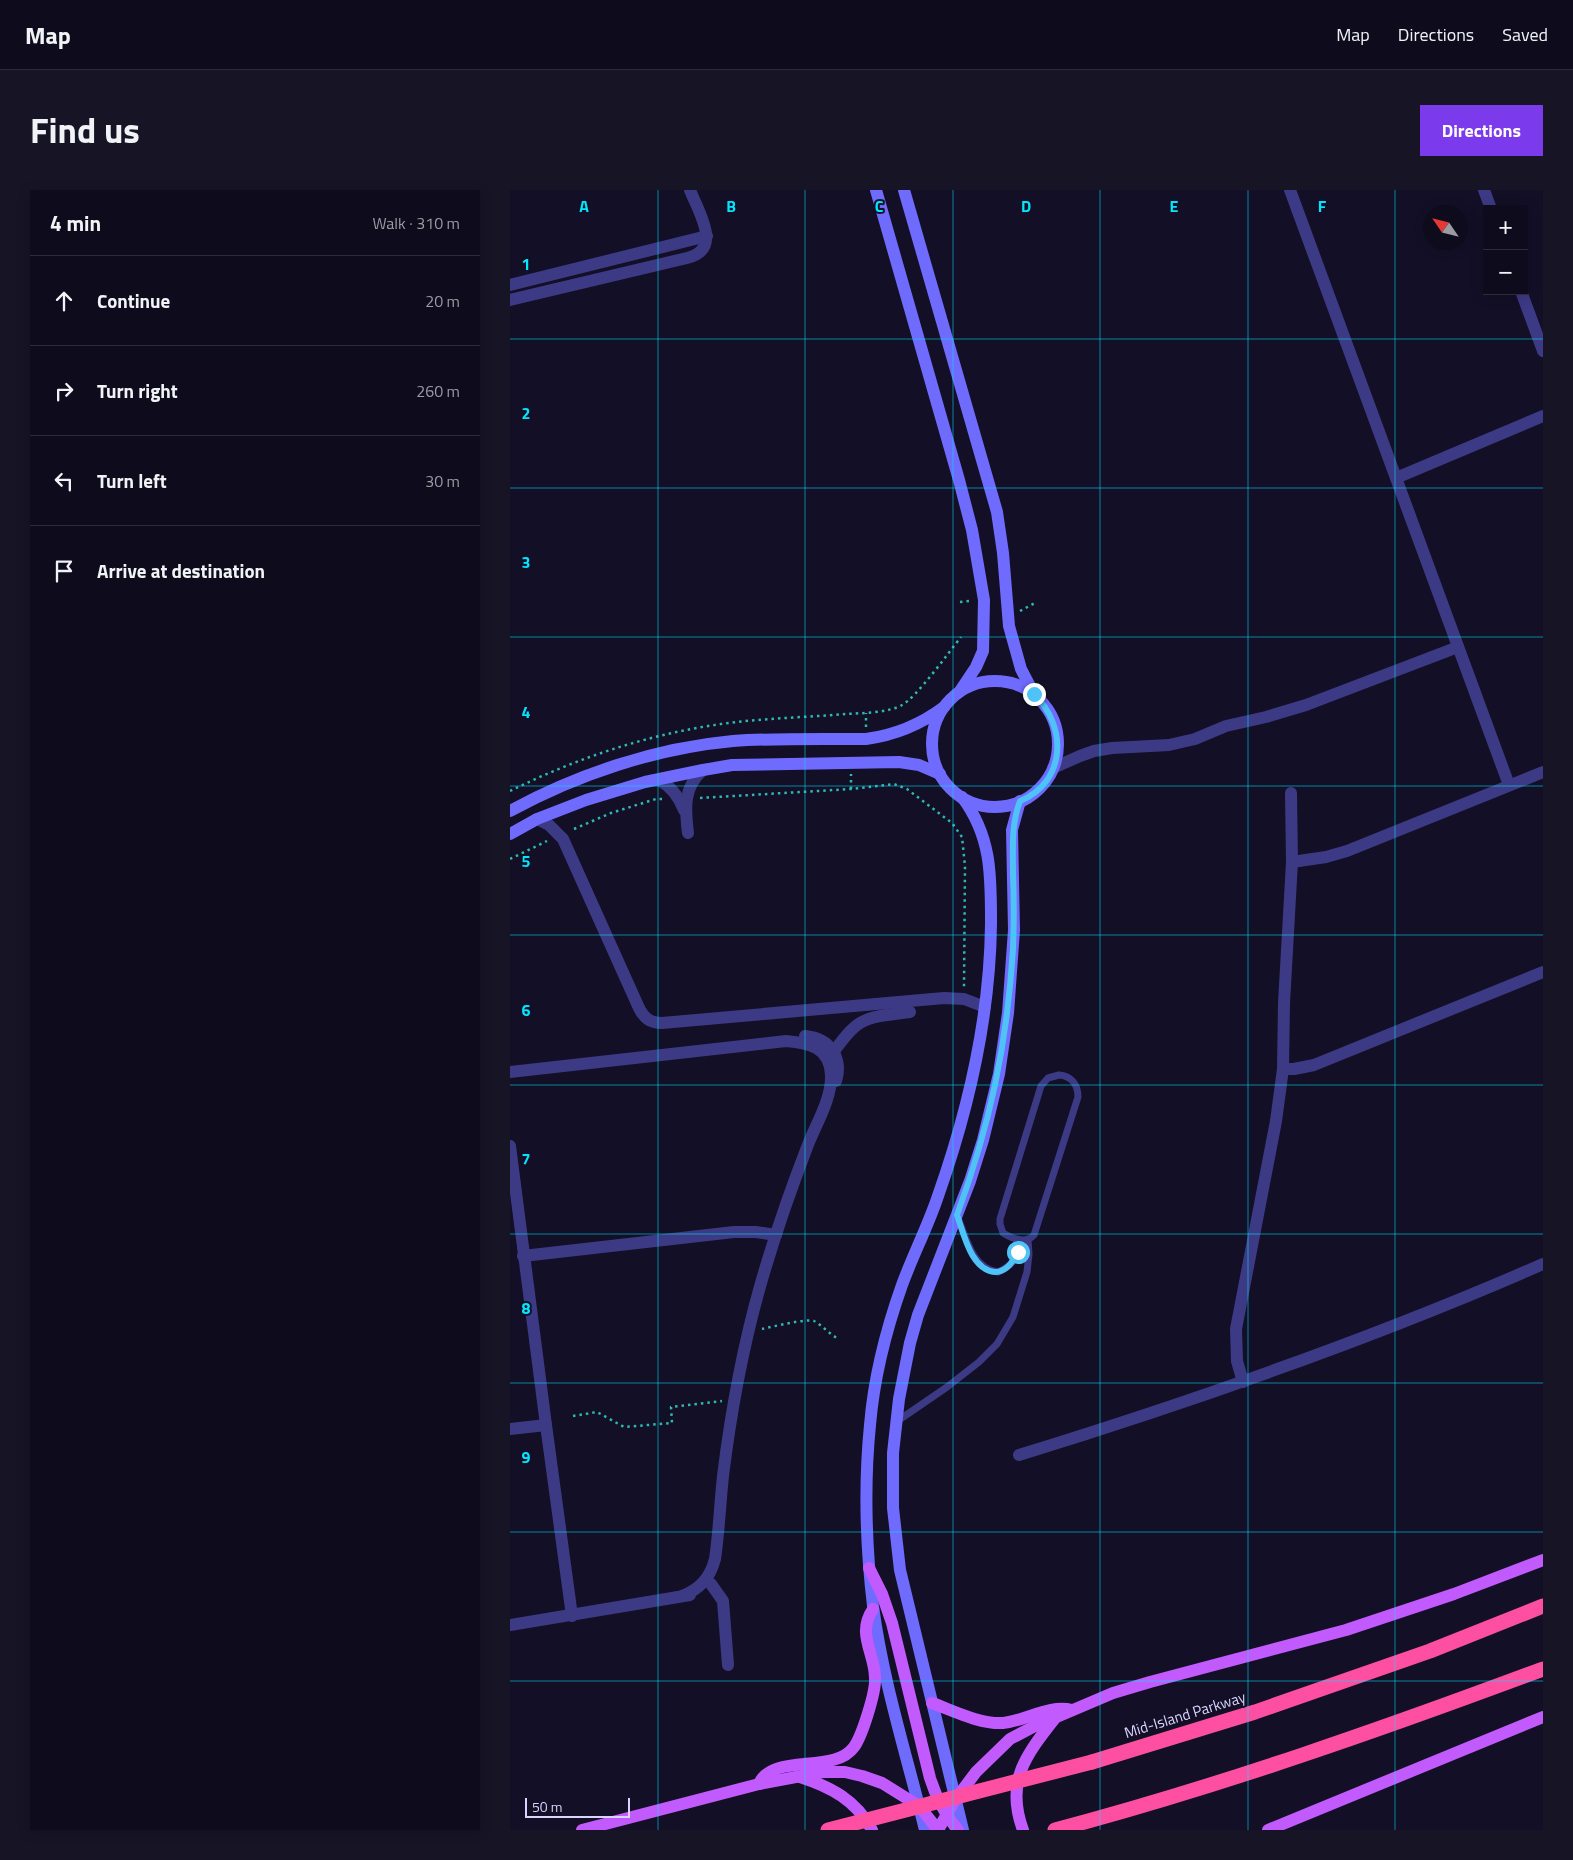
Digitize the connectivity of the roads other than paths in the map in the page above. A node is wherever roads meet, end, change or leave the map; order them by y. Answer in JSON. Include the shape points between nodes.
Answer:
{"nodes":[{"id":1,"x":690,"y":190,"type":"edge"},
{"id":2,"x":876,"y":190,"type":"edge"},
{"id":3,"x":904,"y":190,"type":"edge"},
{"id":4,"x":1290,"y":190,"type":"edge"},
{"id":5,"x":1484,"y":190,"type":"edge"},
{"id":6,"x":1490,"y":205,"type":"edge"},
{"id":7,"x":707,"y":236,"type":"junction"},
{"id":8,"x":510,"y":285,"type":"edge"},
{"id":9,"x":1522,"y":295,"type":"edge"},
{"id":10,"x":510,"y":300,"type":"edge"},
{"id":11,"x":1543,"y":351,"type":"edge"},
{"id":12,"x":1543,"y":416,"type":"edge"},
{"id":13,"x":1396,"y":478,"type":"junction"},
{"id":14,"x":1458,"y":647,"type":"junction"},
{"id":15,"x":960,"y":691,"type":"junction"},
{"id":16,"x":1034,"y":694,"type":"junction"},
{"id":17,"x":944,"y":707,"type":"junction"},
{"id":18,"x":1053,"y":768,"type":"junction"},
{"id":19,"x":703,"y":770,"type":"junction"},
{"id":20,"x":1543,"y":772,"type":"edge"},
{"id":21,"x":940,"y":774,"type":"junction"},
{"id":22,"x":659,"y":780,"type":"junction"},
{"id":23,"x":1509,"y":785,"type":"junction"},
{"id":24,"x":1292,"y":793,"type":"dead end"},
{"id":25,"x":962,"y":797,"type":"junction"},
{"id":26,"x":1020,"y":801,"type":"junction"},
{"id":27,"x":510,"y":810,"type":"edge"},
{"id":28,"x":685,"y":813,"type":"junction"},
{"id":29,"x":537,"y":820,"type":"junction"},
{"id":30,"x":688,"y":833,"type":"dead end"},
{"id":31,"x":510,"y":834,"type":"edge"},
{"id":32,"x":1292,"y":862,"type":"junction"},
{"id":33,"x":1543,"y":972,"type":"edge"},
{"id":34,"x":1008,"y":1004,"type":"junction"},
{"id":35,"x":986,"y":1005,"type":"junction"},
{"id":36,"x":910,"y":1012,"type":"dead end"},
{"id":37,"x":831,"y":1056,"type":"junction"},
{"id":38,"x":1283,"y":1069,"type":"junction"},
{"id":39,"x":510,"y":1072,"type":"edge"},
{"id":40,"x":510,"y":1146,"type":"edge"},
{"id":41,"x":957,"y":1215,"type":"junction"},
{"id":42,"x":776,"y":1235,"type":"junction"},
{"id":43,"x":1024,"y":1240,"type":"junction"},
{"id":44,"x":523,"y":1256,"type":"junction"},
{"id":45,"x":1543,"y":1264,"type":"edge"},
{"id":46,"x":1244,"y":1382,"type":"junction"},
{"id":47,"x":896,"y":1422,"type":"junction"},
{"id":48,"x":546,"y":1425,"type":"junction"},
{"id":49,"x":510,"y":1430,"type":"edge"},
{"id":50,"x":1019,"y":1456,"type":"dead end"},
{"id":51,"x":716,"y":1551,"type":"junction"},
{"id":52,"x":1543,"y":1560,"type":"edge"},
{"id":53,"x":869,"y":1568,"type":"junction"},
{"id":54,"x":711,"y":1584,"type":"junction"},
{"id":55,"x":682,"y":1596,"type":"junction"},
{"id":56,"x":1543,"y":1606,"type":"edge"},
{"id":57,"x":873,"y":1609,"type":"junction"},
{"id":58,"x":572,"y":1616,"type":"junction"},
{"id":59,"x":510,"y":1625,"type":"edge"},
{"id":60,"x":728,"y":1665,"type":"dead end"},
{"id":61,"x":1543,"y":1669,"type":"edge"},
{"id":62,"x":932,"y":1703,"type":"junction"},
{"id":63,"x":1074,"y":1711,"type":"junction"},
{"id":64,"x":1543,"y":1717,"type":"edge"},
{"id":65,"x":1055,"y":1718,"type":"junction"},
{"id":66,"x":796,"y":1776,"type":"junction"},
{"id":67,"x":759,"y":1784,"type":"junction"},
{"id":68,"x":919,"y":1806,"type":"junction"},
{"id":69,"x":953,"y":1818,"type":"edge"},
{"id":70,"x":582,"y":1830,"type":"edge"},
{"id":71,"x":828,"y":1830,"type":"edge"},
{"id":72,"x":872,"y":1830,"type":"edge"},
{"id":73,"x":925,"y":1830,"type":"edge"},
{"id":74,"x":938,"y":1830,"type":"edge"},
{"id":75,"x":963,"y":1830,"type":"edge"},
{"id":76,"x":1023,"y":1830,"type":"edge"},
{"id":77,"x":1054,"y":1830,"type":"edge"},
{"id":78,"x":1268,"y":1830,"type":"edge"}],
"edges":[{"from":1,"to":7,"type":"street"},
{"from":2,"to":15,"type":"street","via":[[959,480],[972,530],[984,600],[983,651]]},
{"from":3,"to":16,"type":"street","via":[[997,512],[1009,626],[1021,669]]},
{"from":4,"to":13,"type":"street"},
{"from":5,"to":6,"type":"street"},
{"from":7,"to":8,"type":"street"},
{"from":7,"to":10,"type":"street","via":[[704,249],[693,257]]},
{"from":9,"to":11,"type":"street"},
{"from":12,"to":13,"type":"street"},
{"from":13,"to":14,"type":"street"},
{"from":14,"to":18,"type":"street","via":[[1306,705],[1226,726],[1195,739],[1169,745],[1094,751]]},
{"from":14,"to":23,"type":"street"},
{"from":15,"to":16,"type":"street","via":[[992,681],[1014,684]]},
{"from":15,"to":17,"type":"street"},
{"from":16,"to":18,"type":"street","via":[[1056,727],[1057,755]]},
{"from":17,"to":21,"type":"street","via":[[933,737],[934,759]]},
{"from":17,"to":27,"type":"street","via":[[915,726],[883,736],[734,741],[645,757],[602,770]]},
{"from":18,"to":26,"type":"street","via":[[1037,791]]},
{"from":19,"to":21,"type":"street","via":[[732,765],[899,762],[919,765]]},
{"from":19,"to":22,"type":"street"},
{"from":19,"to":28,"type":"street","via":[[687,791]]},
{"from":20,"to":23,"type":"street"},
{"from":21,"to":25,"type":"street"},
{"from":22,"to":28,"type":"street","via":[[676,793]]},
{"from":22,"to":29,"type":"street","via":[[594,797]]},
{"from":23,"to":32,"type":"street","via":[[1347,851]]},
{"from":24,"to":32,"type":"street"},
{"from":25,"to":26,"type":"street","via":[[974,803],[1000,807]]},
{"from":25,"to":35,"type":"street","via":[[978,823],[987,851],[991,945]]},
{"from":26,"to":34,"type":"street","via":[[1012,842],[1014,930]]},
{"from":28,"to":30,"type":"street"},
{"from":29,"to":31,"type":"street"},
{"from":29,"to":35,"type":"street","via":[[550,825],[563,839],[639,1008],[650,1021],[662,1023],[928,999],[964,999]]},
{"from":32,"to":38,"type":"street"},
{"from":33,"to":38,"type":"street","via":[[1314,1065]]},
{"from":34,"to":35,"type":"street"},
{"from":34,"to":41,"type":"street","via":[[993,1100]]},
{"from":35,"to":53,"type":"street","via":[[974,1070],[952,1155],[935,1206],[900,1289],[878,1369],[867,1460]]},
{"from":36,"to":37,"type":"street","via":[[875,1016],[858,1023]]},
{"from":37,"to":39,"type":"street","via":[[828,1044],[800,1036]]},
{"from":37,"to":42,"type":"street","via":[[830,1085],[825,1103]]},
{"from":38,"to":46,"type":"street","via":[[1236,1329],[1237,1361]]},
{"from":40,"to":44,"type":"street"},
{"from":41,"to":43,"type":"lane","via":[[972,1252],[986,1269],[998,1272],[1008,1267]]},
{"from":41,"to":47,"type":"street","via":[[918,1315]]},
{"from":42,"to":44,"type":"street","via":[[734,1232]]},
{"from":42,"to":51,"type":"street","via":[[748,1333],[728,1442]]},
{"from":43,"to":43,"type":"lane","via":[[1034,1235],[1078,1097],[1074,1081],[1064,1075],[1053,1076],[1041,1086],[1000,1218],[1003,1233]]},
{"from":43,"to":47,"type":"lane","via":[[1029,1254],[1027,1272],[1013,1316],[997,1344],[947,1387]]},
{"from":44,"to":48,"type":"street"},
{"from":45,"to":46,"type":"street","via":[[1370,1335]]},
{"from":46,"to":50,"type":"street"},
{"from":47,"to":62,"type":"street","via":[[893,1480],[896,1539],[906,1601]]},
{"from":48,"to":49,"type":"street"},
{"from":48,"to":58,"type":"street"},
{"from":51,"to":54,"type":"street","via":[[719,1565]]},
{"from":51,"to":55,"type":"street","via":[[713,1568],[704,1582]]},
{"from":52,"to":63,"type":"main road","via":[[1400,1613],[1150,1682]]},
{"from":53,"to":57,"type":"street"},
{"from":53,"to":69,"type":"main road","via":[[888,1608],[935,1793]]},
{"from":54,"to":55,"type":"street","via":[[698,1593]]},
{"from":54,"to":60,"type":"street","via":[[720,1594],[724,1608]]},
{"from":55,"to":58,"type":"street"},
{"from":56,"to":71,"type":"highway","name":"Mid-Island Parkway","bridge":true,"via":[[1255,1712],[1092,1762]]},
{"from":57,"to":67,"type":"main road","via":[[865,1629],[875,1686],[856,1745],[836,1759],[774,1770]]},
{"from":57,"to":68,"type":"street"},
{"from":58,"to":59,"type":"street"},
{"from":61,"to":77,"type":"highway","via":[[1252,1772]]},
{"from":62,"to":63,"type":"main road","via":[[994,1722],[1012,1722],[1054,1709]]},
{"from":62,"to":69,"type":"street"},
{"from":63,"to":65,"type":"main road"},
{"from":64,"to":78,"type":"main road"},
{"from":65,"to":69,"type":"main road","via":[[1010,1739],[976,1772]]},
{"from":65,"to":76,"type":"main road","via":[[1020,1769],[1016,1806]]},
{"from":66,"to":67,"type":"main road"},
{"from":66,"to":68,"type":"main road","via":[[845,1772],[862,1776],[882,1782]]},
{"from":66,"to":72,"type":"main road","via":[[819,1783],[843,1796],[861,1812]]},
{"from":67,"to":70,"type":"main road"},
{"from":68,"to":73,"type":"street"},
{"from":68,"to":74,"type":"main road"},
{"from":69,"to":74,"type":"main road"},
{"from":69,"to":75,"type":"street"}]}
